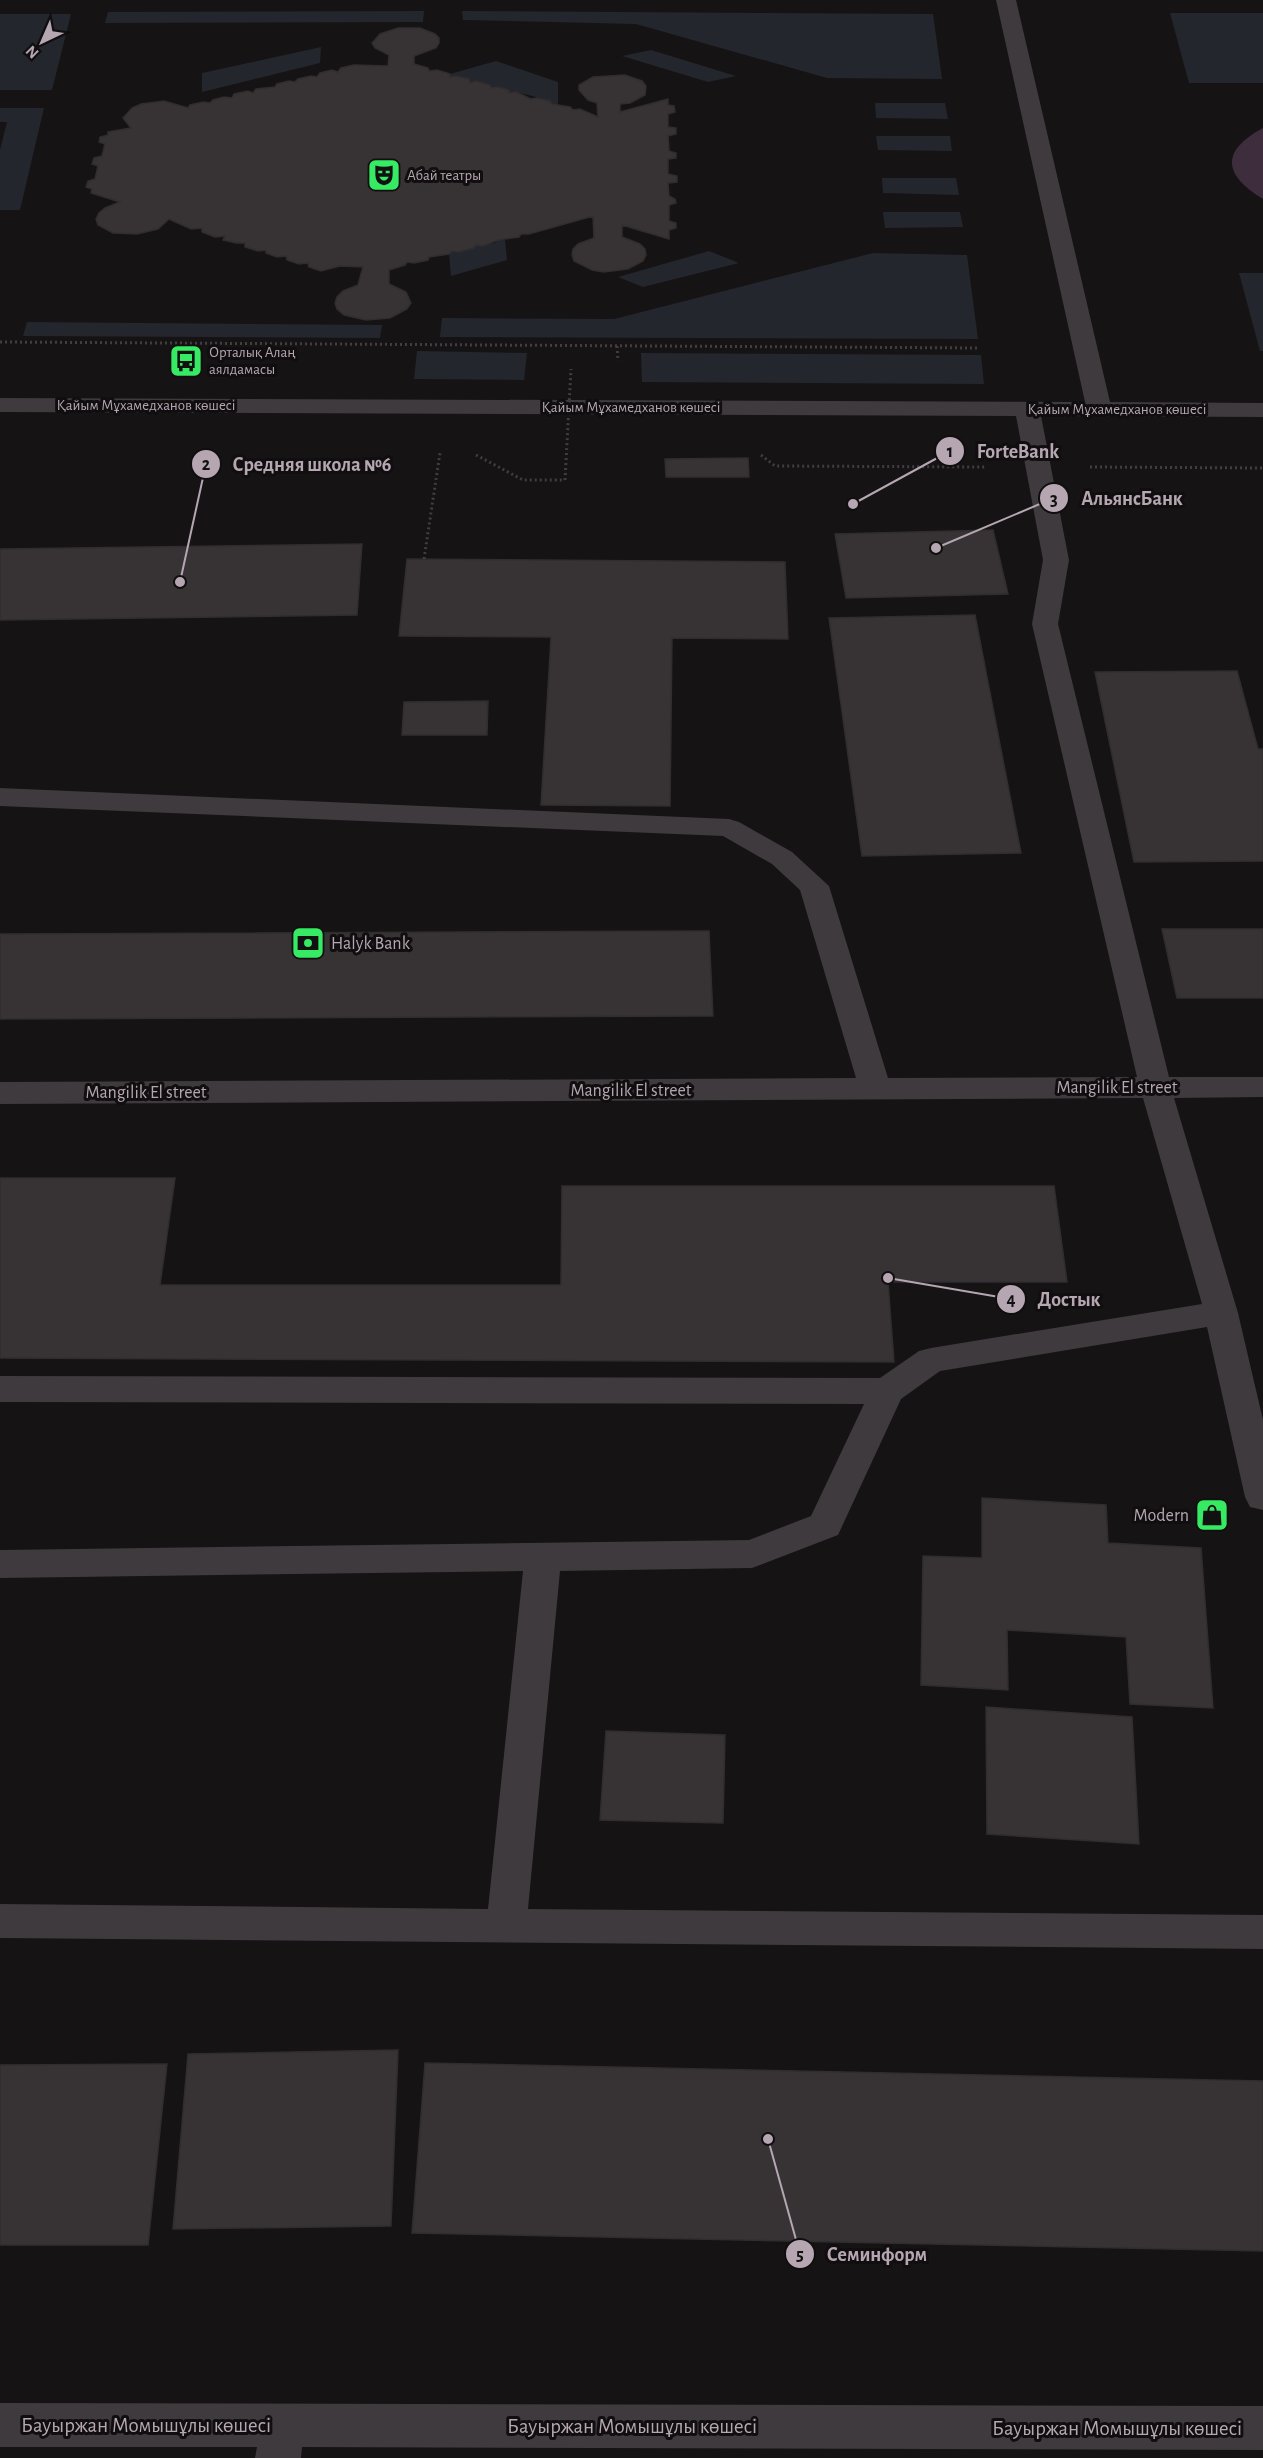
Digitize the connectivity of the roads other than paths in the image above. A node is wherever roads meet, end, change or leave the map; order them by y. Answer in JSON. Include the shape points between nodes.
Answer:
{"nodes":[{"id":1,"x":1006,"y":0,"type":"edge"},
{"id":2,"x":0,"y":405,"type":"edge"},
{"id":3,"x":1027,"y":409,"type":"junction"},
{"id":4,"x":1099,"y":409,"type":"junction"},
{"id":5,"x":1263,"y":410,"type":"edge"},
{"id":6,"x":0,"y":797,"type":"edge"},
{"id":7,"x":1155,"y":1086,"type":"junction"},
{"id":8,"x":1263,"y":1087,"type":"edge"},
{"id":9,"x":876,"y":1088,"type":"junction"},
{"id":10,"x":0,"y":1093,"type":"edge"},
{"id":11,"x":1221,"y":1313,"type":"junction"},
{"id":12,"x":0,"y":1389,"type":"edge"},
{"id":13,"x":887,"y":1391,"type":"junction"},
{"id":14,"x":1263,"y":1497,"type":"edge"},
{"id":15,"x":543,"y":1557,"type":"junction"},
{"id":16,"x":0,"y":1564,"type":"edge"},
{"id":17,"x":0,"y":1921,"type":"edge"},
{"id":18,"x":506,"y":1926,"type":"junction"},
{"id":19,"x":1263,"y":1932,"type":"edge"},
{"id":20,"x":0,"y":2425,"type":"edge"},
{"id":21,"x":1263,"y":2428,"type":"edge"},
{"id":22,"x":280,"y":2442,"type":"edge"}],
"edges":[{"from":1,"to":4,"type":"street"},
{"from":2,"to":3,"type":"street","name":"Қайым Мұхамедханов көшесі"},
{"from":3,"to":4,"type":"street","name":"Қайым Мұхамедханов көшесі"},
{"from":3,"to":7,"type":"street","via":[[1056,560],[1045,624]]},
{"from":4,"to":5,"type":"street","name":"Қайым Мұхамедханов көшесі"},
{"from":6,"to":9,"type":"street","via":[[729,828],[782,858],[814,886]]},
{"from":7,"to":8,"type":"street","name":"Mangilik El street"},
{"from":7,"to":9,"type":"street","name":"Mangilik El street"},
{"from":7,"to":11,"type":"street"},
{"from":9,"to":10,"type":"street","name":"Mangilik El street"},
{"from":11,"to":13,"type":"street","via":[[931,1359]]},
{"from":11,"to":14,"type":"street"},
{"from":12,"to":13,"type":"street"},
{"from":13,"to":15,"type":"street","via":[[825,1525],[752,1554]]},
{"from":15,"to":16,"type":"street"},
{"from":15,"to":18,"type":"street"},
{"from":17,"to":18,"type":"street"},
{"from":18,"to":19,"type":"street"},
{"from":20,"to":22,"type":"street","name":"Бауыржан Момышұлы көшесі"},
{"from":21,"to":22,"type":"street","name":"Бауыржан Момышұлы көшесі"}]}
